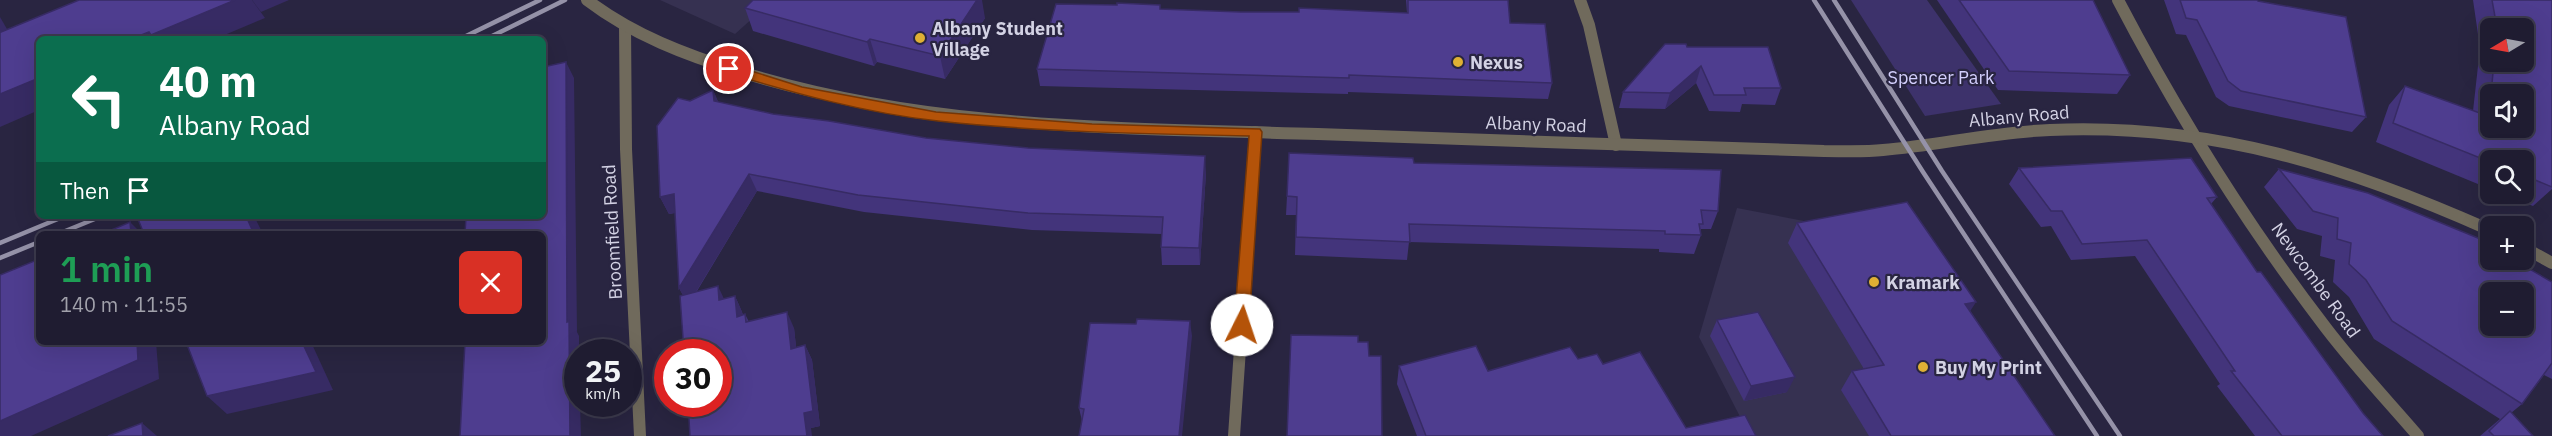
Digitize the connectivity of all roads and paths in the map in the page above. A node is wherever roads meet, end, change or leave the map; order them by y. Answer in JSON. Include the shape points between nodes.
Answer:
{"nodes":[{"id":1,"x":586,"y":0,"type":"edge"},
{"id":2,"x":1580,"y":0,"type":"edge"},
{"id":3,"x":2118,"y":0,"type":"edge"},
{"id":4,"x":625,"y":26,"type":"junction"},
{"id":5,"x":1255,"y":132,"type":"junction"},
{"id":6,"x":2195,"y":138,"type":"junction"},
{"id":7,"x":1616,"y":145,"type":"junction"},
{"id":8,"x":2480,"y":226,"type":"edge"},
{"id":9,"x":2534,"y":253,"type":"edge"},
{"id":10,"x":2552,"y":263,"type":"edge"},
{"id":11,"x":640,"y":436,"type":"edge"},
{"id":12,"x":1234,"y":436,"type":"edge"},
{"id":13,"x":2418,"y":436,"type":"edge"}],
"edges":[{"from":1,"to":4,"type":"street","name":"Albany Road"},
{"from":2,"to":7,"type":"street"},
{"from":3,"to":6,"type":"street","name":"Newcombe Road"},
{"from":4,"to":5,"type":"street","name":"Albany Road","via":[[744,74],[863,104],[1013,124]]},
{"from":4,"to":11,"type":"street","name":"Broomfield Road","via":[[626,149]]},
{"from":5,"to":7,"type":"street","name":"Albany Road"},
{"from":5,"to":12,"type":"street"},
{"from":6,"to":7,"type":"street","name":"Albany Road","via":[[2070,129],[1871,150]]},
{"from":6,"to":8,"type":"street","name":"Albany Road","via":[[2272,152],[2343,171]]},
{"from":6,"to":13,"type":"street","name":"Newcombe Road","via":[[2316,314]]},
{"from":9,"to":10,"type":"street"}]}
